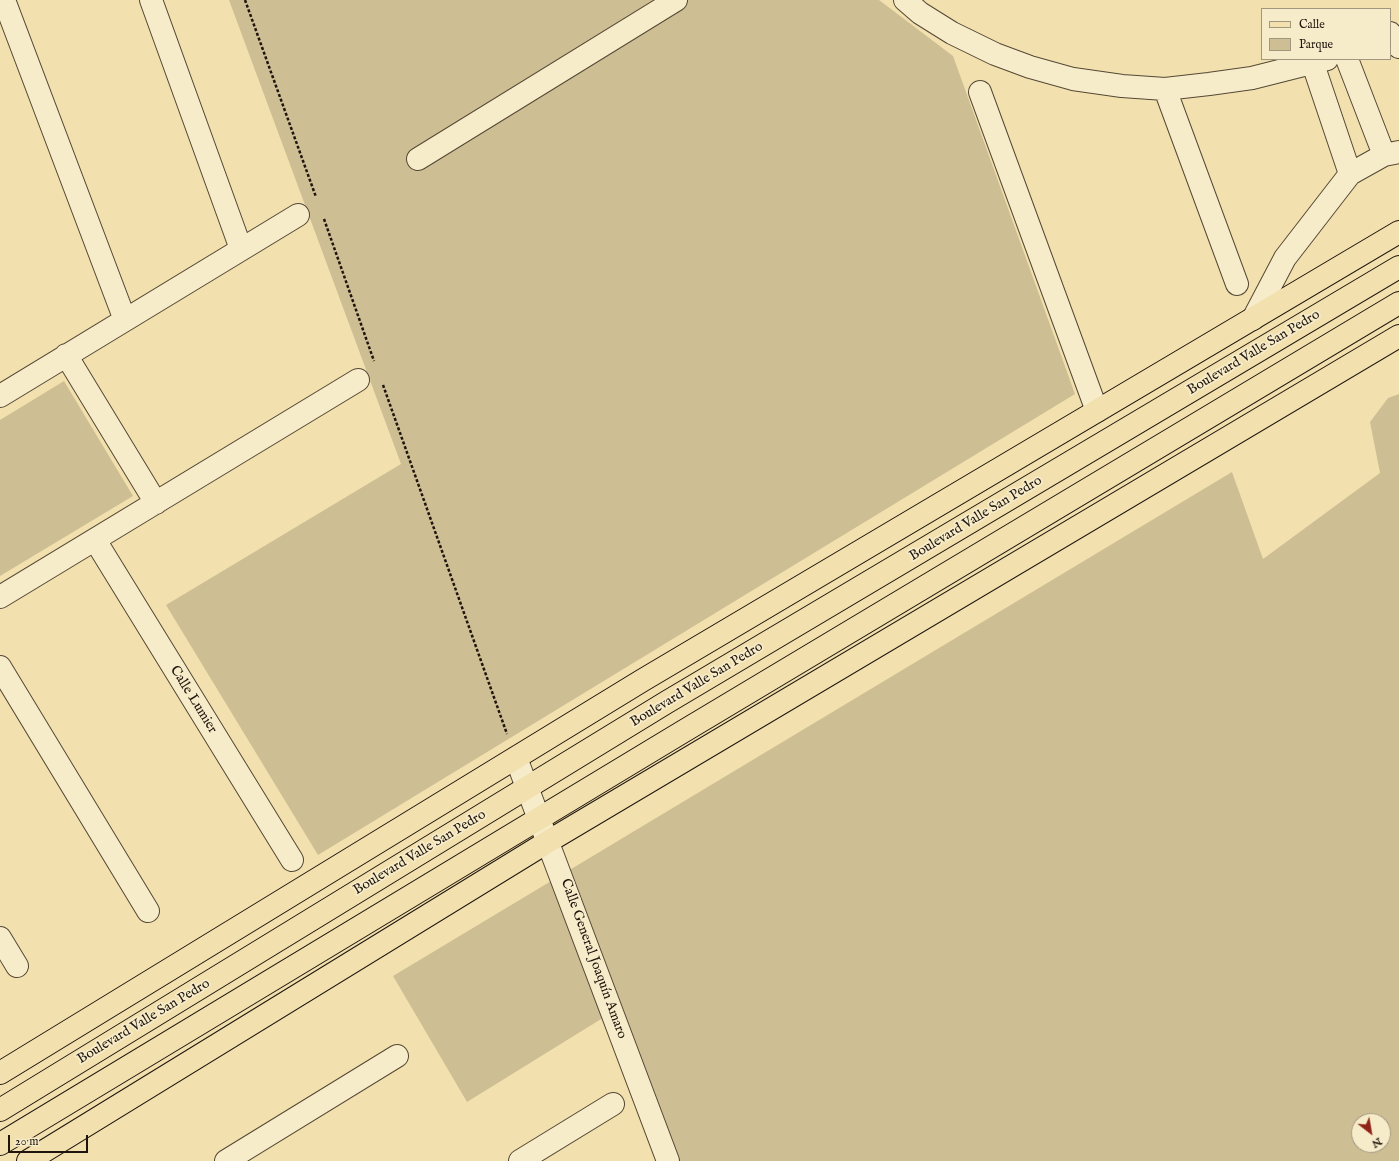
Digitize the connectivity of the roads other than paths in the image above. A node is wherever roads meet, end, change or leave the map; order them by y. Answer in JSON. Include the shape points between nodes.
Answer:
{"nodes":[{"id":1,"x":4,"y":0,"type":"edge"},
{"id":2,"x":151,"y":0,"type":"edge"},
{"id":3,"x":676,"y":0,"type":"edge"},
{"id":4,"x":905,"y":0,"type":"edge"},
{"id":5,"x":1391,"y":34,"type":"edge"},
{"id":6,"x":1399,"y":48,"type":"edge"},
{"id":7,"x":1347,"y":60,"type":"edge"},
{"id":8,"x":1320,"y":61,"type":"edge"},
{"id":9,"x":1164,"y":89,"type":"junction"},
{"id":10,"x":980,"y":92,"type":"dead end"},
{"id":11,"x":1391,"y":153,"type":"edge"},
{"id":12,"x":418,"y":159,"type":"dead end"},
{"id":13,"x":1350,"y":174,"type":"junction"},
{"id":14,"x":298,"y":215,"type":"dead end"},
{"id":15,"x":1399,"y":232,"type":"edge"},
{"id":16,"x":241,"y":249,"type":"junction"},
{"id":17,"x":1399,"y":267,"type":"edge"},
{"id":18,"x":1237,"y":284,"type":"dead end"},
{"id":19,"x":1399,"y":303,"type":"edge"},
{"id":20,"x":1253,"y":319,"type":"junction"},
{"id":21,"x":125,"y":320,"type":"junction"},
{"id":22,"x":1399,"y":336,"type":"edge"},
{"id":23,"x":66,"y":355,"type":"junction"},
{"id":24,"x":358,"y":380,"type":"dead end"},
{"id":25,"x":0,"y":396,"type":"edge"},
{"id":26,"x":1097,"y":411,"type":"junction"},
{"id":27,"x":156,"y":503,"type":"junction"},
{"id":28,"x":95,"y":540,"type":"junction"},
{"id":29,"x":0,"y":598,"type":"edge"},
{"id":30,"x":862,"y":623,"type":"junction"},
{"id":31,"x":875,"y":646,"type":"junction"},
{"id":32,"x":0,"y":667,"type":"edge"},
{"id":33,"x":516,"y":758,"type":"junction"},
{"id":34,"x":528,"y":788,"type":"junction"},
{"id":35,"x":539,"y":818,"type":"junction"},
{"id":36,"x":549,"y":841,"type":"junction"},
{"id":37,"x":292,"y":860,"type":"dead end"},
{"id":38,"x":148,"y":911,"type":"dead end"},
{"id":39,"x":0,"y":938,"type":"edge"},
{"id":40,"x":17,"y":966,"type":"dead end"},
{"id":41,"x":106,"y":1010,"type":"junction"},
{"id":42,"x":122,"y":1036,"type":"junction"},
{"id":43,"x":397,"y":1056,"type":"dead end"},
{"id":44,"x":138,"y":1061,"type":"junction"},
{"id":45,"x":0,"y":1073,"type":"edge"},
{"id":46,"x":152,"y":1085,"type":"junction"},
{"id":47,"x":613,"y":1104,"type":"dead end"},
{"id":48,"x":0,"y":1110,"type":"edge"},
{"id":49,"x":0,"y":1144,"type":"edge"},
{"id":50,"x":28,"y":1161,"type":"edge"},
{"id":51,"x":226,"y":1161,"type":"edge"},
{"id":52,"x":520,"y":1161,"type":"edge"},
{"id":53,"x":668,"y":1161,"type":"edge"}],
"edges":[{"from":1,"to":21,"type":"street"},
{"from":2,"to":16,"type":"street"},
{"from":3,"to":12,"type":"street"},
{"from":4,"to":9,"type":"street","via":[[920,13],[952,33],[995,54],[1030,67],[1073,79]]},
{"from":5,"to":6,"type":"street"},
{"from":7,"to":11,"type":"street"},
{"from":8,"to":9,"type":"street","via":[[1252,78]]},
{"from":8,"to":13,"type":"street"},
{"from":9,"to":18,"type":"street"},
{"from":10,"to":26,"type":"street"},
{"from":11,"to":13,"type":"street"},
{"from":13,"to":20,"type":"street","via":[[1285,258]]},
{"from":14,"to":16,"type":"street"},
{"from":15,"to":20,"type":"main road"},
{"from":16,"to":21,"type":"street"},
{"from":17,"to":34,"type":"main road","name":"Boulevard Valle San Pedro"},
{"from":19,"to":30,"type":"main road"},
{"from":20,"to":26,"type":"main road"},
{"from":21,"to":23,"type":"street"},
{"from":22,"to":31,"type":"main road"},
{"from":23,"to":25,"type":"street"},
{"from":23,"to":27,"type":"street"},
{"from":24,"to":27,"type":"street"},
{"from":26,"to":33,"type":"main road"},
{"from":27,"to":28,"type":"street"},
{"from":28,"to":29,"type":"street"},
{"from":28,"to":37,"type":"street","name":"Calle Lumier"},
{"from":30,"to":31,"type":"main road"},
{"from":30,"to":35,"type":"main road"},
{"from":31,"to":36,"type":"main road"},
{"from":32,"to":38,"type":"street"},
{"from":33,"to":34,"type":"street","name":"Calle General Joaquín Amaro"},
{"from":33,"to":41,"type":"main road"},
{"from":34,"to":35,"type":"street","name":"Calle General Joaquín Amaro"},
{"from":34,"to":42,"type":"main road","name":"Boulevard Valle San Pedro"},
{"from":35,"to":36,"type":"street","name":"Calle General Joaquín Amaro"},
{"from":35,"to":44,"type":"main road"},
{"from":36,"to":46,"type":"main road"},
{"from":36,"to":53,"type":"street","name":"Calle General Joaquín Amaro"},
{"from":39,"to":40,"type":"street"},
{"from":41,"to":42,"type":"main road"},
{"from":41,"to":45,"type":"main road"},
{"from":42,"to":44,"type":"main road"},
{"from":42,"to":48,"type":"main road","name":"Boulevard Valle San Pedro"},
{"from":43,"to":51,"type":"street"},
{"from":44,"to":46,"type":"main road"},
{"from":44,"to":49,"type":"main road"},
{"from":46,"to":50,"type":"main road"},
{"from":47,"to":52,"type":"street"}]}
